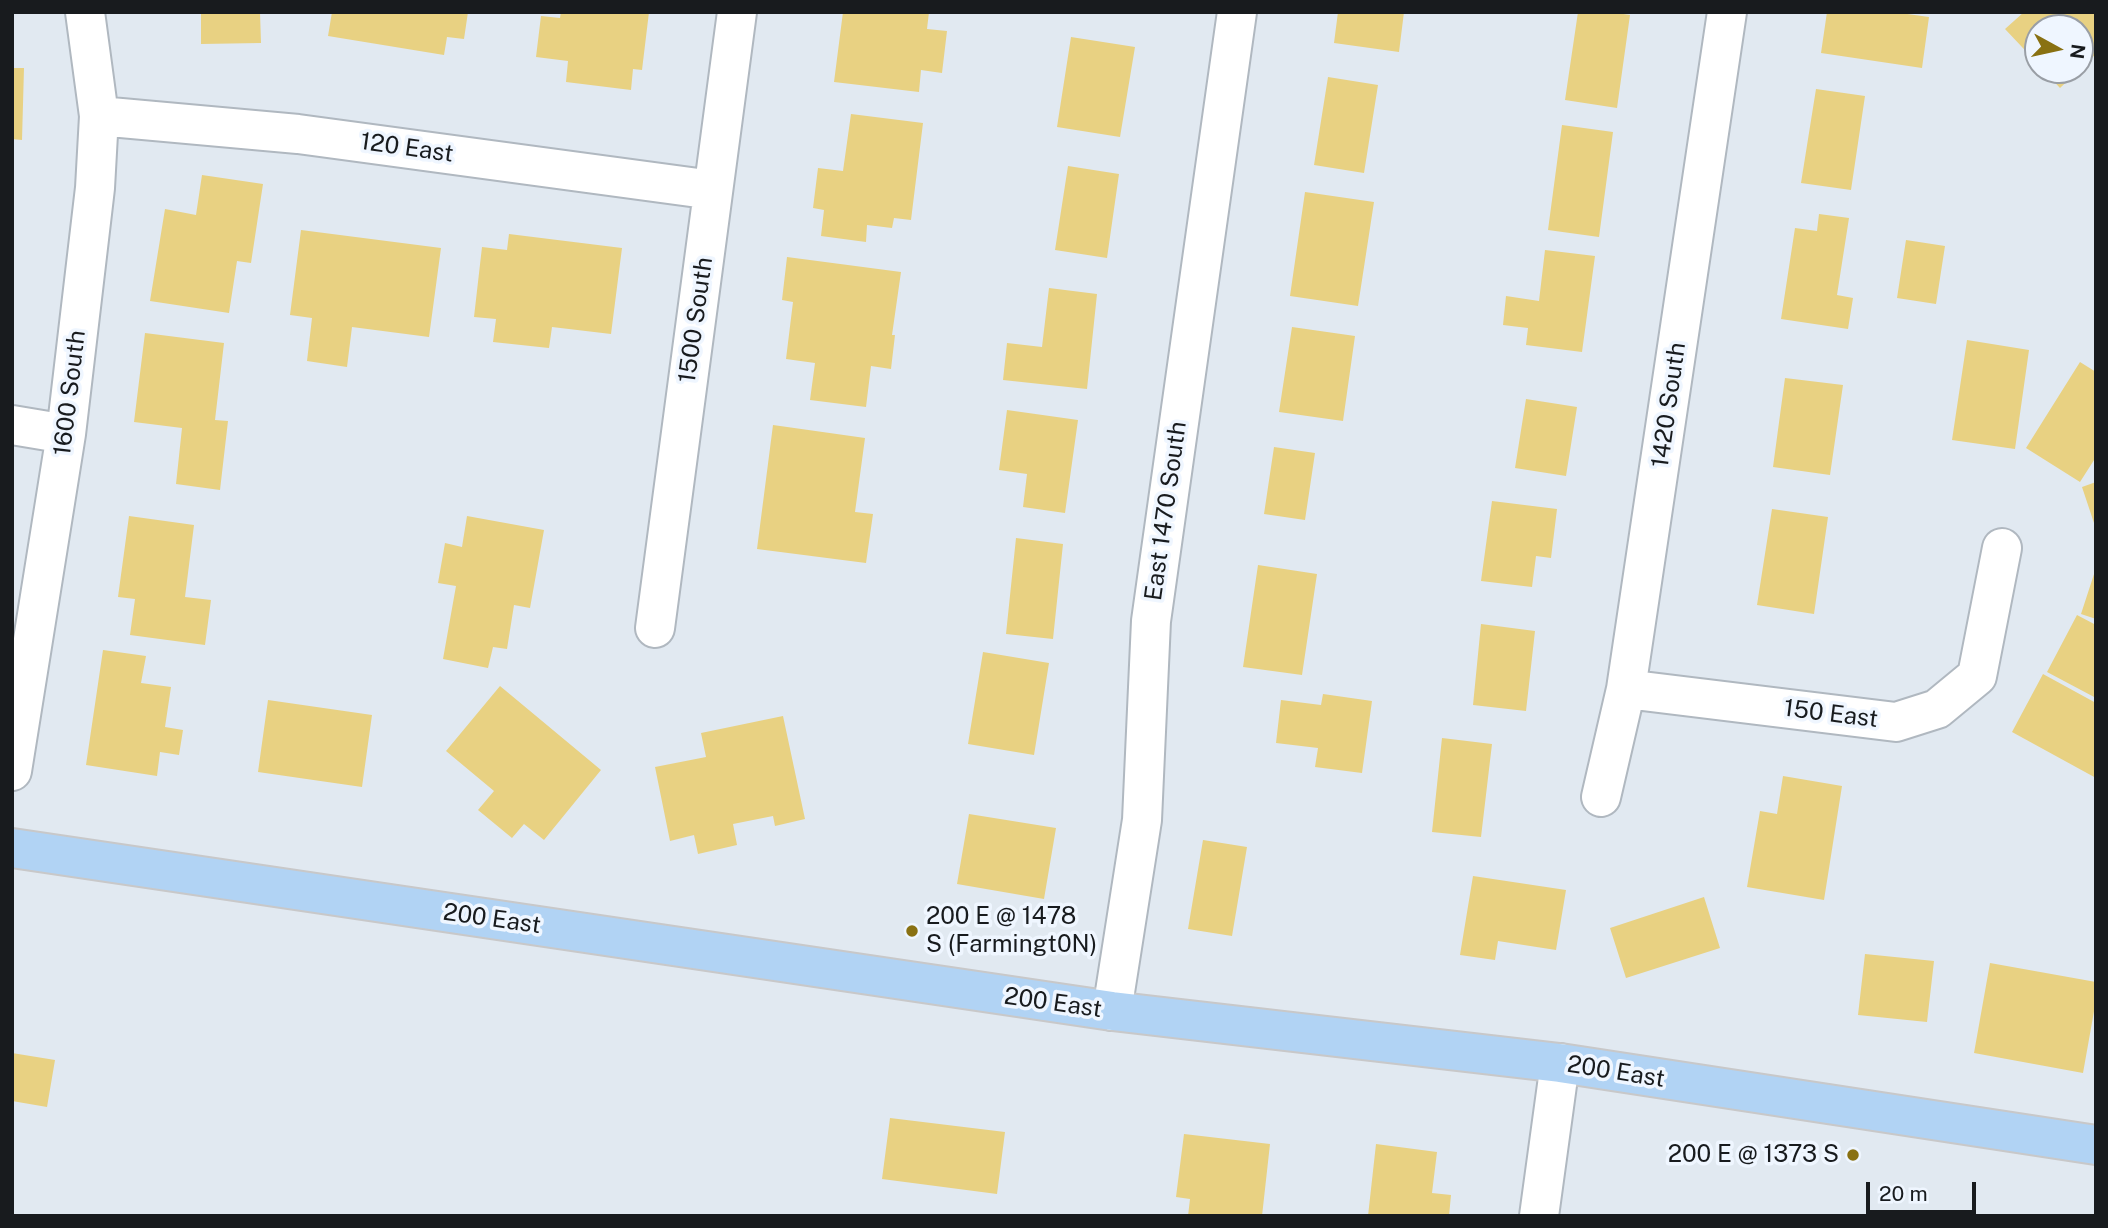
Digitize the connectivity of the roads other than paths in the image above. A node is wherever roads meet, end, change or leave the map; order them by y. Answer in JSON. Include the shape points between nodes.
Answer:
{"nodes":[{"id":1,"x":85,"y":12,"type":"edge"},
{"id":2,"x":737,"y":12,"type":"edge"},
{"id":3,"x":1237,"y":12,"type":"edge"},
{"id":4,"x":1727,"y":12,"type":"edge"},
{"id":5,"x":99,"y":116,"type":"junction"},
{"id":6,"x":713,"y":190,"type":"junction"},
{"id":7,"x":12,"y":425,"type":"edge"},
{"id":8,"x":66,"y":435,"type":"junction"},
{"id":9,"x":2002,"y":548,"type":"dead end"},
{"id":10,"x":655,"y":628,"type":"dead end"},
{"id":11,"x":1626,"y":689,"type":"junction"},
{"id":12,"x":12,"y":771,"type":"edge"},
{"id":13,"x":1601,"y":797,"type":"dead end"},
{"id":14,"x":12,"y":848,"type":"edge"},
{"id":15,"x":1112,"y":1012,"type":"junction"},
{"id":16,"x":1560,"y":1063,"type":"junction"},
{"id":17,"x":2096,"y":1145,"type":"edge"},
{"id":18,"x":1539,"y":1216,"type":"edge"}],
"edges":[{"from":1,"to":5,"type":"street","name":"1600 South"},
{"from":2,"to":6,"type":"street","name":"1500 South"},
{"from":3,"to":15,"type":"street","name":"East 1470 South","via":[[1151,621],[1142,820]]},
{"from":4,"to":11,"type":"street","name":"1420 South"},
{"from":5,"to":6,"type":"street","name":"120 East","via":[[298,134]]},
{"from":5,"to":8,"type":"street","name":"1600 South"},
{"from":6,"to":10,"type":"street","name":"1500 South"},
{"from":7,"to":8,"type":"street"},
{"from":8,"to":12,"type":"street","name":"1600 South"},
{"from":9,"to":11,"type":"street","name":"150 East","via":[[1977,676],[1937,709],[1896,722]]},
{"from":11,"to":13,"type":"street","name":"1420 South"},
{"from":14,"to":15,"type":"main road","name":"200 East"},
{"from":15,"to":16,"type":"main road","name":"200 East"},
{"from":16,"to":17,"type":"main road","name":"200 East"},
{"from":16,"to":18,"type":"street"}]}
